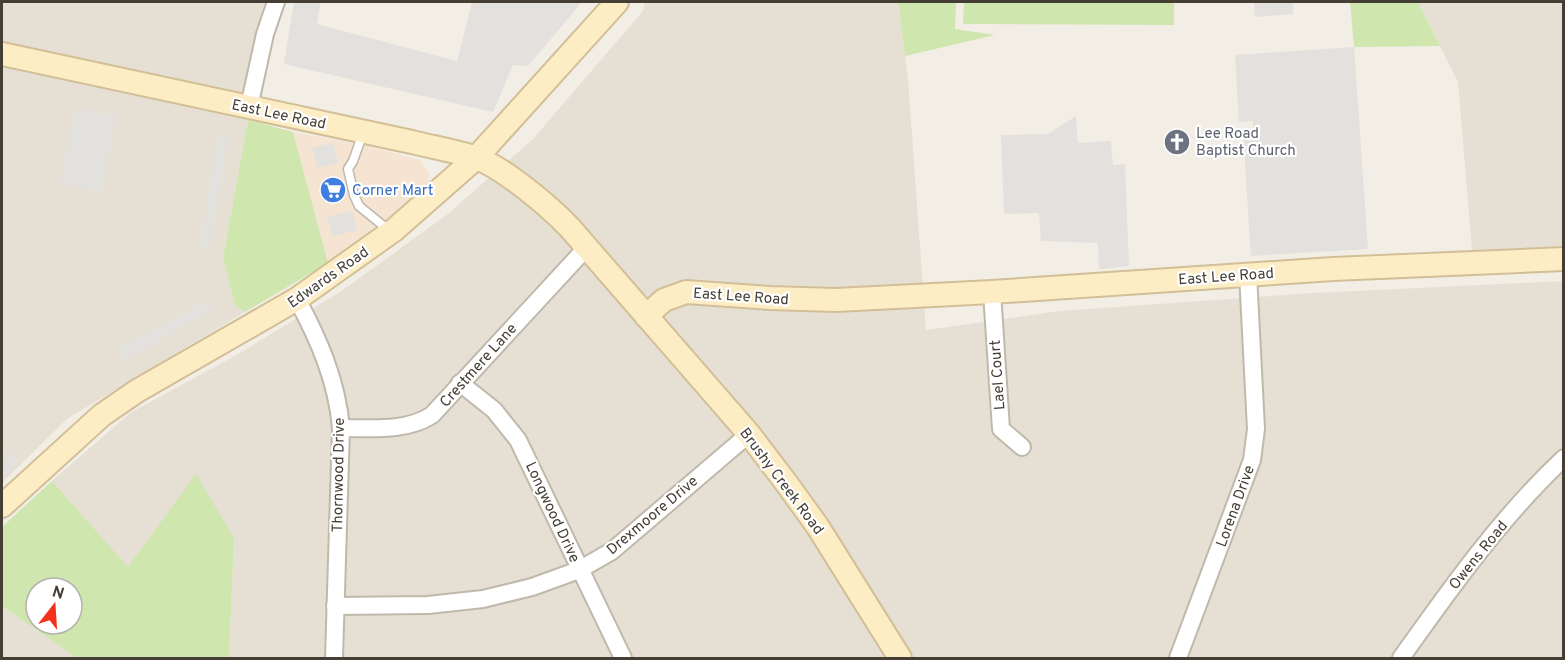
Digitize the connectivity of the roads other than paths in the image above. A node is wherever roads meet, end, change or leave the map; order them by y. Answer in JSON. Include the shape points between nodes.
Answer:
{"nodes":[{"id":1,"x":276,"y":2,"type":"edge"},
{"id":2,"x":617,"y":2,"type":"edge"},
{"id":3,"x":2,"y":54,"type":"edge"},
{"id":4,"x":249,"y":107,"type":"junction"},
{"id":5,"x":363,"y":132,"type":"junction"},
{"id":6,"x":476,"y":158,"type":"junction"},
{"id":7,"x":391,"y":232,"type":"junction"},
{"id":8,"x":587,"y":247,"type":"junction"},
{"id":9,"x":1563,"y":259,"type":"edge"},
{"id":10,"x":1248,"y":274,"type":"junction"},
{"id":11,"x":992,"y":292,"type":"junction"},
{"id":12,"x":297,"y":299,"type":"junction"},
{"id":13,"x":646,"y":316,"type":"junction"},
{"id":14,"x":460,"y":383,"type":"junction"},
{"id":15,"x":341,"y":428,"type":"junction"},
{"id":16,"x":748,"y":434,"type":"junction"},
{"id":17,"x":1022,"y":447,"type":"dead end"},
{"id":18,"x":1563,"y":458,"type":"edge"},
{"id":19,"x":2,"y":506,"type":"edge"},
{"id":20,"x":579,"y":570,"type":"junction"},
{"id":21,"x":334,"y":606,"type":"junction"},
{"id":22,"x":334,"y":658,"type":"edge"},
{"id":23,"x":623,"y":658,"type":"edge"},
{"id":24,"x":900,"y":658,"type":"edge"},
{"id":25,"x":1178,"y":658,"type":"edge"},
{"id":26,"x":1401,"y":658,"type":"edge"}],
"edges":[{"from":1,"to":4,"type":"street"},
{"from":2,"to":6,"type":"street","name":"Edwards Road"},
{"from":3,"to":4,"type":"street","name":"East Lee Road"},
{"from":4,"to":5,"type":"street","name":"East Lee Road"},
{"from":5,"to":6,"type":"street","name":"East Lee Road"},
{"from":5,"to":7,"type":"lane","via":[[348,169],[354,195],[359,206]]},
{"from":6,"to":7,"type":"street","name":"Edwards Road"},
{"from":6,"to":8,"type":"street","name":"East Lee Road","via":[[550,207]]},
{"from":7,"to":12,"type":"street","name":"Edwards Road"},
{"from":8,"to":13,"type":"street","name":"East Lee Road"},
{"from":8,"to":14,"type":"street","name":"Crestmere Lane"},
{"from":9,"to":10,"type":"street","name":"East Lee Road"},
{"from":10,"to":11,"type":"street","name":"East Lee Road"},
{"from":10,"to":25,"type":"street","name":"Lorena Drive","via":[[1256,429],[1252,460]]},
{"from":11,"to":13,"type":"street","name":"East Lee Road","via":[[807,300],[686,292],[664,300]]},
{"from":11,"to":17,"type":"street","name":"Lael Court","via":[[1001,429]]},
{"from":12,"to":15,"type":"street","name":"Thornwood Drive","via":[[330,370]]},
{"from":12,"to":19,"type":"street","name":"Edwards Road","via":[[102,415]]},
{"from":13,"to":16,"type":"street","name":"Brushy Creek Road"},
{"from":14,"to":15,"type":"street","name":"Crestmere Lane","via":[[432,415],[415,424]]},
{"from":14,"to":20,"type":"street","name":"Longwood Drive","via":[[494,410],[518,440]]},
{"from":15,"to":21,"type":"street","name":"Thornwood Drive"},
{"from":16,"to":20,"type":"street","name":"Drexmoore Drive","via":[[612,551]]},
{"from":16,"to":24,"type":"street","name":"Brushy Creek Road","via":[[818,527]]},
{"from":18,"to":26,"type":"street","name":"Owens Road","via":[[1448,591]]},
{"from":20,"to":21,"type":"street","name":"Drexmoore Drive","via":[[483,599],[428,605]]},
{"from":20,"to":23,"type":"street","name":"Longwood Drive"},
{"from":21,"to":22,"type":"street","name":"Thornwood Drive"}]}
